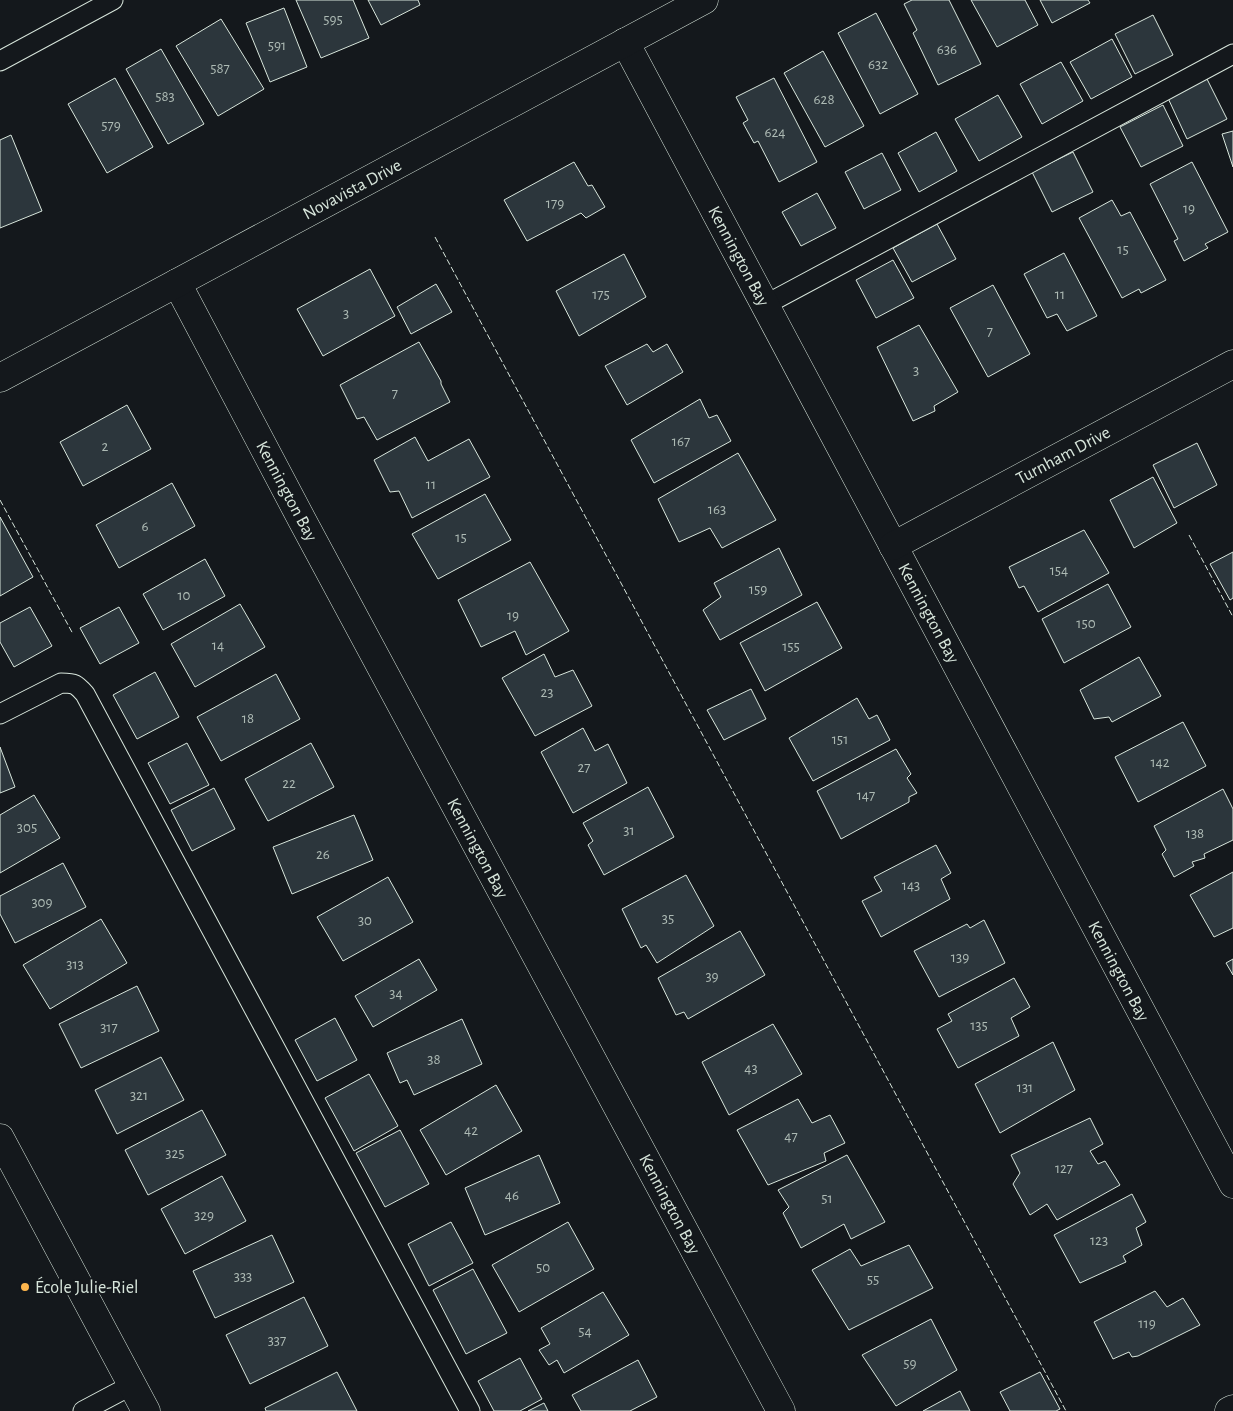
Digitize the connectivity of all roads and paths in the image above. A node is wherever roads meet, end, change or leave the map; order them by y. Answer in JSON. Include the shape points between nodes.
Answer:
{"nodes":[{"id":1,"x":113,"y":0,"type":"edge"},
{"id":2,"x":704,"y":0,"type":"edge"},
{"id":3,"x":625,"y":42,"type":"junction"},
{"id":4,"x":1233,"y":54,"type":"edge"},
{"id":5,"x":0,"y":61,"type":"edge"},
{"id":6,"x":177,"y":283,"type":"junction"},
{"id":7,"x":765,"y":305,"type":"junction"},
{"id":8,"x":1233,"y":364,"type":"edge"},
{"id":9,"x":0,"y":378,"type":"edge"},
{"id":10,"x":893,"y":546,"type":"junction"},
{"id":11,"x":0,"y":714,"type":"edge"},
{"id":12,"x":0,"y":1138,"type":"edge"},
{"id":13,"x":1233,"y":1184,"type":"edge"},
{"id":14,"x":132,"y":1385,"type":"junction"},
{"id":15,"x":1233,"y":1409,"type":"edge"},
{"id":16,"x":82,"y":1411,"type":"edge"},
{"id":17,"x":146,"y":1411,"type":"edge"},
{"id":18,"x":470,"y":1411,"type":"edge"},
{"id":19,"x":781,"y":1411,"type":"edge"},
{"id":20,"x":1229,"y":1411,"type":"edge"}],
"edges":[{"from":1,"to":5,"type":"lane"},
{"from":2,"to":3,"type":"street","name":"Novavista Drive"},
{"from":3,"to":6,"type":"street","name":"Novavista Drive"},
{"from":3,"to":7,"type":"street","name":"Kennington Bay"},
{"from":4,"to":7,"type":"lane"},
{"from":6,"to":9,"type":"street","name":"Novavista Drive"},
{"from":6,"to":19,"type":"street","name":"Kennington Bay"},
{"from":7,"to":10,"type":"street","name":"Kennington Bay"},
{"from":8,"to":10,"type":"street","name":"Turnham Drive"},
{"from":10,"to":13,"type":"street","name":"Kennington Bay"},
{"from":11,"to":18,"type":"lane","via":[[61,683],[78,685],[85,694]]},
{"from":12,"to":14,"type":"street"},
{"from":14,"to":16,"type":"lane"},
{"from":14,"to":17,"type":"street"},
{"from":15,"to":20,"type":"street"}]}
